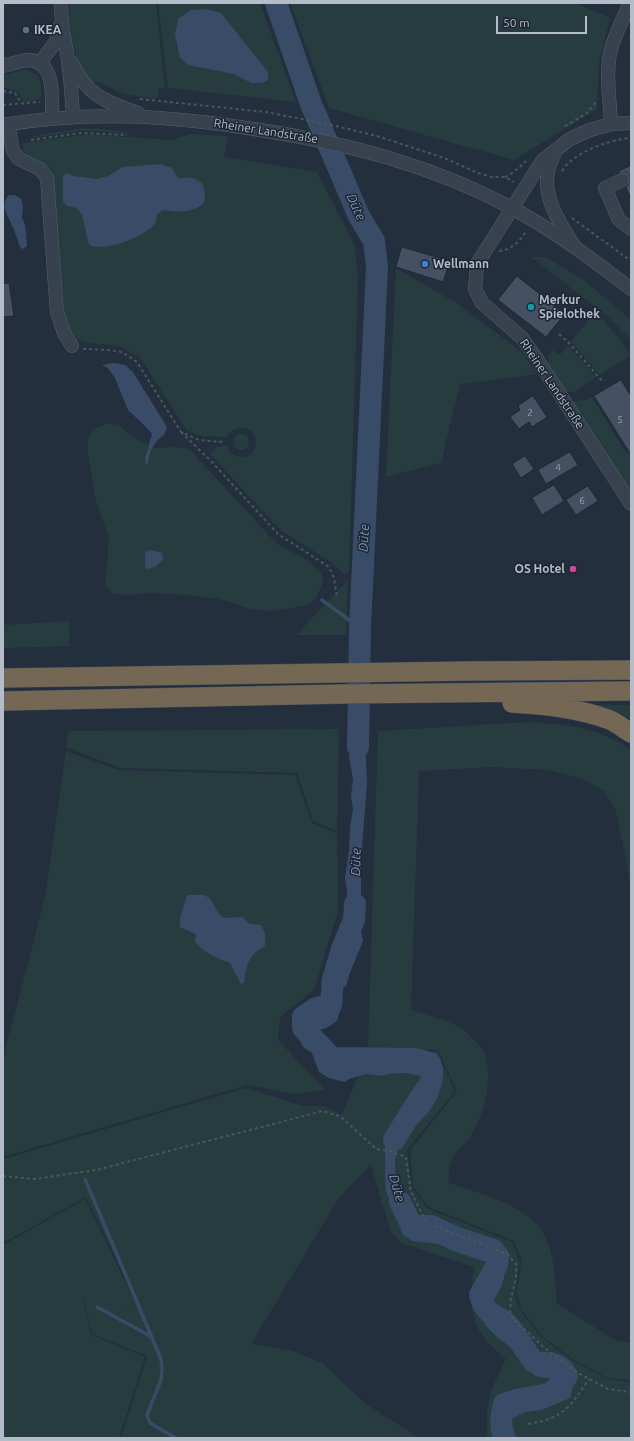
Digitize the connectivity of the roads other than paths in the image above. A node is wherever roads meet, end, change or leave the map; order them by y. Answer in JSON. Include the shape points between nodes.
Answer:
{"nodes":[{"id":1,"x":630,"y":3,"type":"edge"},
{"id":2,"x":61,"y":7,"type":"edge"},
{"id":3,"x":67,"y":54,"type":"junction"},
{"id":4,"x":39,"y":64,"type":"junction"},
{"id":5,"x":3,"y":66,"type":"edge"},
{"id":6,"x":73,"y":116,"type":"junction"},
{"id":7,"x":148,"y":116,"type":"junction"},
{"id":8,"x":52,"y":118,"type":"junction"},
{"id":9,"x":631,"y":122,"type":"edge"},
{"id":10,"x":6,"y":124,"type":"edge"},
{"id":11,"x":611,"y":124,"type":"junction"},
{"id":12,"x":570,"y":139,"type":"junction"},
{"id":13,"x":622,"y":180,"type":"tunnel mouth"},
{"id":14,"x":512,"y":208,"type":"junction"},
{"id":15,"x":631,"y":229,"type":"edge"},
{"id":16,"x":574,"y":245,"type":"junction"},
{"id":17,"x":631,"y":290,"type":"edge"},
{"id":18,"x":72,"y":346,"type":"road end"},
{"id":19,"x":631,"y":504,"type":"edge"},
{"id":20,"x":631,"y":670,"type":"edge"},
{"id":21,"x":3,"y":678,"type":"edge"},
{"id":22,"x":631,"y":691,"type":"edge"},
{"id":23,"x":471,"y":693,"type":"junction"},
{"id":24,"x":3,"y":700,"type":"edge"},
{"id":25,"x":631,"y":733,"type":"edge"}],
"edges":[{"from":1,"to":11,"type":"street","via":[[611,51],[608,76]]},
{"from":2,"to":3,"type":"street"},
{"from":2,"to":4,"type":"street","via":[[57,40]]},
{"from":3,"to":6,"type":"street"},
{"from":3,"to":7,"type":"street","via":[[91,92],[112,104]]},
{"from":4,"to":5,"type":"street","via":[[26,60]]},
{"from":4,"to":8,"type":"street","via":[[48,74]]},
{"from":6,"to":7,"type":"street","name":"Rheiner Landstraße"},
{"from":6,"to":8,"type":"street","name":"Rheiner Landstraße"},
{"from":7,"to":14,"type":"street","name":"Rheiner Landstraße","via":[[210,122],[344,145],[432,171]]},
{"from":8,"to":10,"type":"street","name":"Rheiner Landstraße"},
{"from":9,"to":11,"type":"street"},
{"from":10,"to":18,"type":"street","name":"Rheiner Landstraße","via":[[13,151],[19,159],[40,169],[47,178],[57,312],[64,333]]},
{"from":11,"to":12,"type":"street"},
{"from":12,"to":14,"type":"street","via":[[542,162]]},
{"from":12,"to":16,"type":"street","via":[[556,153],[549,167],[547,182],[550,199],[559,222]]},
{"from":13,"to":15,"type":"street","via":[[604,188],[619,220]]},
{"from":14,"to":16,"type":"street","name":"Rheiner Landstraße"},
{"from":14,"to":19,"type":"street","name":"Rheiner Landstraße","via":[[477,264],[475,289],[482,303],[522,338]]},
{"from":16,"to":17,"type":"street","name":"Rheiner Landstraße"},
{"from":20,"to":21,"type":"highway"},
{"from":22,"to":23,"type":"highway"},
{"from":23,"to":24,"type":"highway"},
{"from":23,"to":25,"type":"highway","via":[[496,704],[551,706],[586,712],[611,720]]}]}
